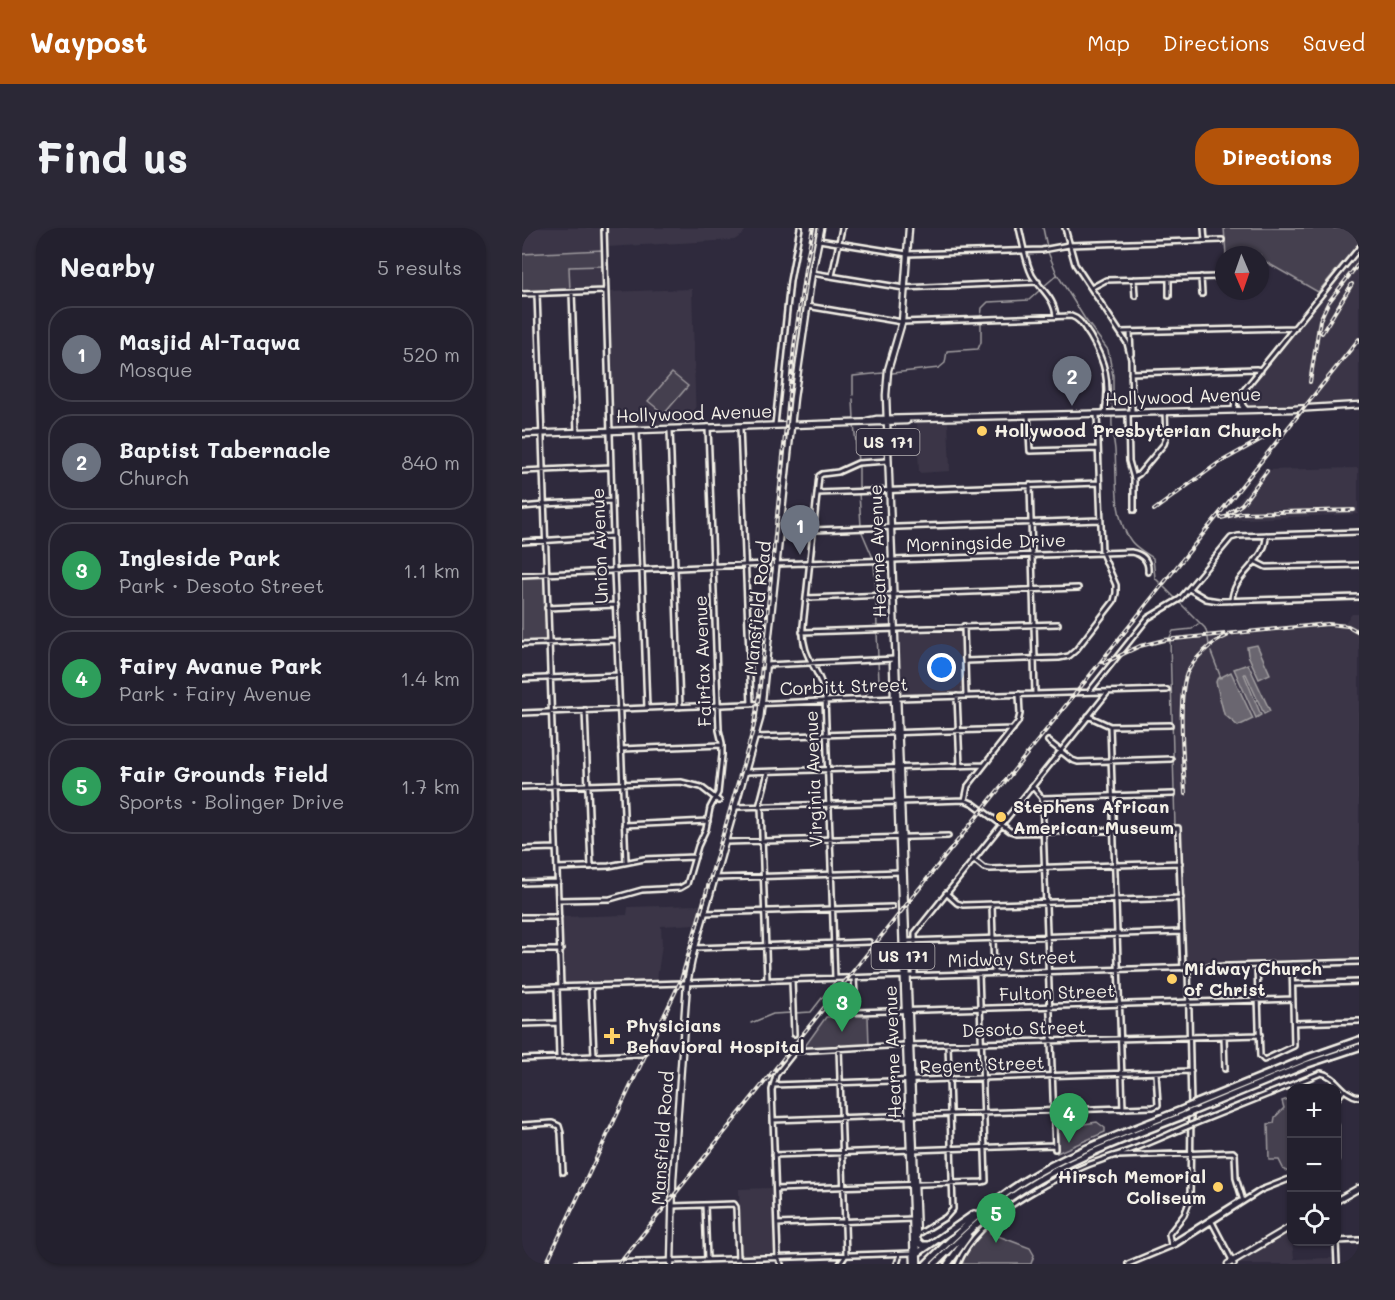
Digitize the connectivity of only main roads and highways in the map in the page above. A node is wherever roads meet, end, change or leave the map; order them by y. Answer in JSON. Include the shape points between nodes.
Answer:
{"nodes":[{"id":1,"x":821,"y":228,"type":"edge"},
{"id":2,"x":909,"y":228,"type":"edge"},
{"id":3,"x":1242,"y":393,"type":"road end"},
{"id":4,"x":1234,"y":401,"type":"road end"},
{"id":5,"x":1359,"y":405,"type":"edge"},
{"id":6,"x":1233,"y":409,"type":"junction"},
{"id":7,"x":1245,"y":409,"type":"junction"},
{"id":8,"x":887,"y":421,"type":"junction"},
{"id":9,"x":791,"y":424,"type":"junction"},
{"id":10,"x":522,"y":435,"type":"edge"},
{"id":11,"x":902,"y":872,"type":"junction"},
{"id":12,"x":906,"y":976,"type":"junction"},
{"id":13,"x":1359,"y":1041,"type":"edge"},
{"id":14,"x":1359,"y":1047,"type":"edge"},
{"id":15,"x":1359,"y":1188,"type":"edge"},
{"id":16,"x":1012,"y":1196,"type":"junction"},
{"id":17,"x":1341,"y":1198,"type":"edge"},
{"id":18,"x":986,"y":1208,"type":"junction"},
{"id":19,"x":914,"y":1219,"type":"junction"},
{"id":20,"x":1287,"y":1229,"type":"edge"},
{"id":21,"x":917,"y":1238,"type":"junction"},
{"id":22,"x":930,"y":1244,"type":"junction"},
{"id":23,"x":916,"y":1253,"type":"junction"},
{"id":24,"x":671,"y":1262,"type":"edge"},
{"id":25,"x":1232,"y":1263,"type":"edge"},
{"id":26,"x":914,"y":1264,"type":"edge"},
{"id":27,"x":918,"y":1264,"type":"edge"},
{"id":28,"x":926,"y":1264,"type":"edge"},
{"id":29,"x":935,"y":1264,"type":"edge"},
{"id":30,"x":948,"y":1264,"type":"edge"}],
"edges":[{"from":1,"to":9,"type":"main road","name":"Mansfield Road"},
{"from":2,"to":8,"type":"main road","name":"Hearne Avenue","number":"US 171","via":[[902,322],[888,370]]},
{"from":3,"to":7,"type":"main road"},
{"from":4,"to":6,"type":"main road"},
{"from":5,"to":7,"type":"main road","name":"Hollywood Avenue"},
{"from":6,"to":7,"type":"main road","name":"Hollywood Avenue"},
{"from":6,"to":8,"type":"main road","name":"Hollywood Avenue"},
{"from":8,"to":9,"type":"main road","name":"Hollywood Avenue"},
{"from":8,"to":11,"type":"main road","name":"Hearne Avenue","number":"US 171"},
{"from":9,"to":10,"type":"main road","name":"Hollywood Avenue"},
{"from":9,"to":24,"type":"main road","name":"Mansfield Road","via":[[756,737],[688,983]]},
{"from":11,"to":12,"type":"main road","name":"Hearne Avenue","number":"US 171"},
{"from":11,"to":12,"type":"main road","name":"Hearne Avenue","number":"US 171"},
{"from":12,"to":19,"type":"main road","name":"Hearne Avenue","number":"US 171"},
{"from":13,"to":18,"type":"highway","bridge":true,"via":[[1310,1057],[1055,1164]]},
{"from":14,"to":16,"type":"highway","bridge":true,"via":[[1302,1066],[1068,1164]]},
{"from":15,"to":17,"type":"main road"},
{"from":16,"to":29,"type":"highway"},
{"from":16,"to":30,"type":"highway","via":[[968,1236]]},
{"from":18,"to":22,"type":"highway"},
{"from":18,"to":28,"type":"highway"},
{"from":19,"to":21,"type":"main road","name":"Hearne Avenue","number":"US 171"},
{"from":19,"to":23,"type":"main road","name":"Hearne Avenue","number":"US 171"},
{"from":20,"to":25,"type":"main road"},
{"from":21,"to":22,"type":"highway","via":[[922,1245]]},
{"from":21,"to":23,"type":"main road","name":"Hearne Avenue","number":"US 171"},
{"from":22,"to":23,"type":"highway"},
{"from":23,"to":26,"type":"main road","name":"Hearne Avenue","number":"US 171"},
{"from":23,"to":27,"type":"main road","name":"Hearne Avenue","number":"US 171"}]}
